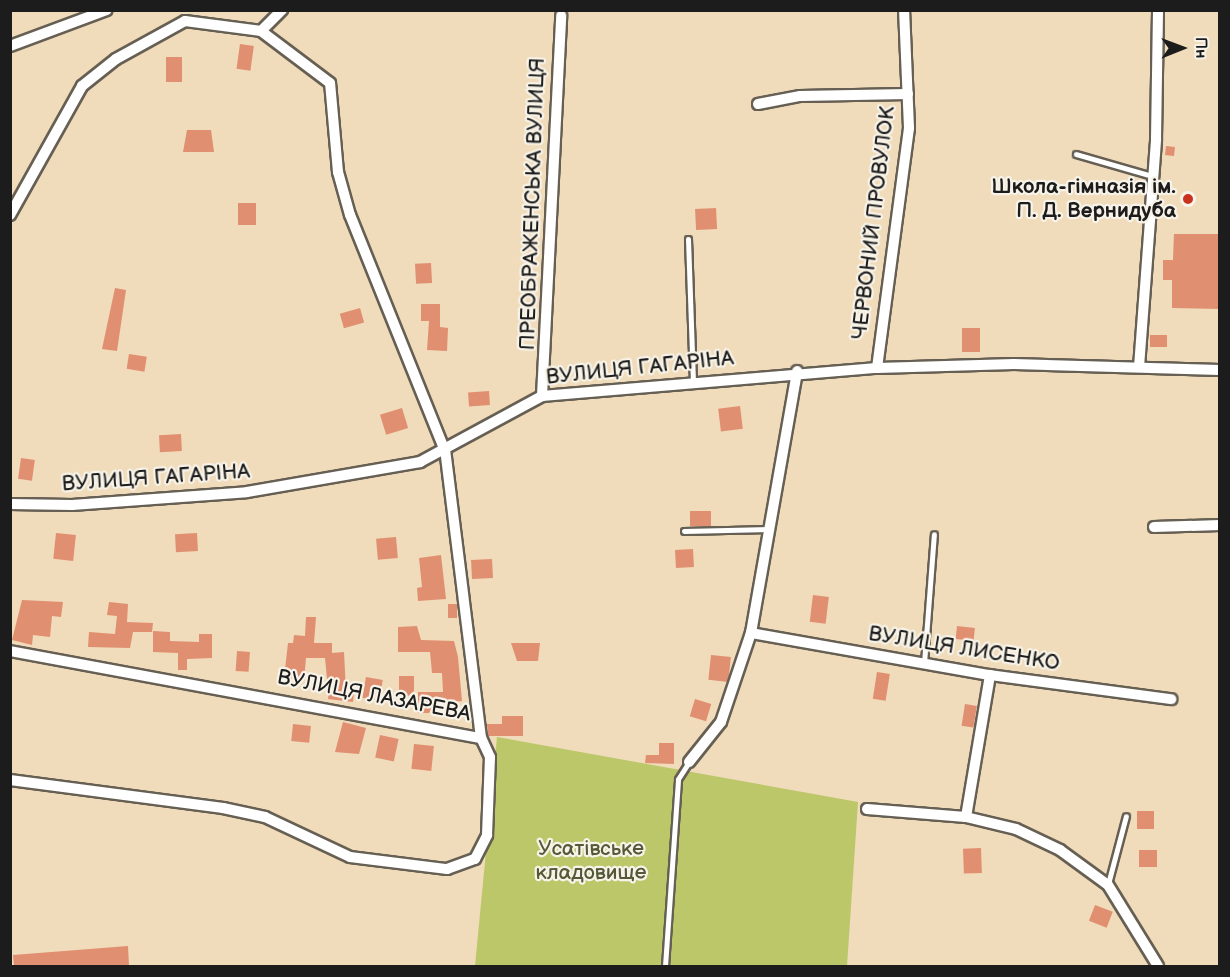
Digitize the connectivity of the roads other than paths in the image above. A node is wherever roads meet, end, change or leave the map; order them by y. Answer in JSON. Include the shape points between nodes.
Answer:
{"nodes":[{"id":1,"x":107,"y":10,"type":"edge"},
{"id":2,"x":282,"y":10,"type":"edge"},
{"id":3,"x":904,"y":10,"type":"edge"},
{"id":4,"x":1158,"y":10,"type":"edge"},
{"id":5,"x":563,"y":12,"type":"edge"},
{"id":6,"x":183,"y":16,"type":"edge"},
{"id":7,"x":261,"y":31,"type":"junction"},
{"id":8,"x":10,"y":46,"type":"edge"},
{"id":9,"x":908,"y":93,"type":"junction"},
{"id":10,"x":758,"y":104,"type":"dead end"},
{"id":11,"x":1076,"y":154,"type":"dead end"},
{"id":12,"x":1152,"y":176,"type":"junction"},
{"id":13,"x":10,"y":215,"type":"edge"},
{"id":14,"x":688,"y":239,"type":"dead end"},
{"id":15,"x":1139,"y":367,"type":"junction"},
{"id":16,"x":877,"y":368,"type":"junction"},
{"id":17,"x":1220,"y":370,"type":"edge"},
{"id":18,"x":797,"y":371,"type":"junction"},
{"id":19,"x":693,"y":381,"type":"junction"},
{"id":20,"x":542,"y":396,"type":"junction"},
{"id":21,"x":445,"y":451,"type":"junction"},
{"id":22,"x":10,"y":504,"type":"edge"},
{"id":23,"x":1220,"y":525,"type":"edge"},
{"id":24,"x":1154,"y":527,"type":"dead end"},
{"id":25,"x":770,"y":529,"type":"junction"},
{"id":26,"x":684,"y":531,"type":"dead end"},
{"id":27,"x":934,"y":534,"type":"dead end"},
{"id":28,"x":751,"y":633,"type":"junction"},
{"id":29,"x":10,"y":651,"type":"edge"},
{"id":30,"x":924,"y":663,"type":"junction"},
{"id":31,"x":990,"y":675,"type":"junction"},
{"id":32,"x":1171,"y":699,"type":"dead end"},
{"id":33,"x":481,"y":738,"type":"junction"},
{"id":34,"x":689,"y":762,"type":"joint"},
{"id":35,"x":10,"y":780,"type":"edge"},
{"id":36,"x":867,"y":809,"type":"dead end"},
{"id":37,"x":1126,"y":816,"type":"dead end"},
{"id":38,"x":966,"y":817,"type":"junction"},
{"id":39,"x":1108,"y":885,"type":"junction"},
{"id":40,"x":665,"y":966,"type":"edge"},
{"id":41,"x":1158,"y":966,"type":"edge"}],
"edges":[{"from":1,"to":8,"type":"street"},
{"from":2,"to":7,"type":"street"},
{"from":3,"to":9,"type":"street","name":"ЧЕРВОНИЙ ПРОВУЛОК"},
{"from":4,"to":12,"type":"street"},
{"from":5,"to":20,"type":"street","name":"ПРЕОБРАЖЕНСЬКА ВУЛИЦЯ"},
{"from":6,"to":7,"type":"street"},
{"from":6,"to":13,"type":"street","via":[[82,86]]},
{"from":7,"to":21,"type":"street","via":[[330,83],[338,172],[350,215]]},
{"from":9,"to":10,"type":"street","via":[[800,96]]},
{"from":9,"to":16,"type":"street","name":"ЧЕРВОНИЙ ПРОВУЛОК","via":[[909,128]]},
{"from":11,"to":12,"type":"lane"},
{"from":12,"to":15,"type":"street"},
{"from":14,"to":19,"type":"lane"},
{"from":15,"to":16,"type":"street","name":"ВУЛИЦЯ ГАГАРІНА"},
{"from":15,"to":17,"type":"street","name":"ВУЛИЦЯ ГАГАРІНА"},
{"from":16,"to":18,"type":"street","name":"ВУЛИЦЯ ГАГАРІНА"},
{"from":18,"to":19,"type":"street","name":"ВУЛИЦЯ ГАГАРІНА"},
{"from":18,"to":25,"type":"street"},
{"from":19,"to":20,"type":"street","name":"ВУЛИЦЯ ГАГАРІНА"},
{"from":20,"to":21,"type":"street","name":"ВУЛИЦЯ ГАГАРІНА"},
{"from":21,"to":22,"type":"street","name":"ВУЛИЦЯ ГАГАРІНА","via":[[420,462],[247,492],[72,506]]},
{"from":21,"to":33,"type":"street","name":"ВУЛИЦЯ ЛАЗАРЕВА"},
{"from":23,"to":24,"type":"street"},
{"from":25,"to":26,"type":"lane"},
{"from":25,"to":28,"type":"street"},
{"from":27,"to":30,"type":"lane"},
{"from":28,"to":30,"type":"street","name":"ВУЛИЦЯ ЛИСЕНКО"},
{"from":28,"to":34,"type":"street","via":[[721,722]]},
{"from":29,"to":33,"type":"street","name":"ВУЛИЦЯ ЛАЗАРЕВА"},
{"from":30,"to":31,"type":"street","name":"ВУЛИЦЯ ЛИСЕНКО"},
{"from":31,"to":32,"type":"street","name":"ВУЛИЦЯ ЛИСЕНКО"},
{"from":31,"to":38,"type":"street"},
{"from":33,"to":35,"type":"street","via":[[490,757],[487,836],[475,859],[447,869],[350,857],[275,821],[223,808]]},
{"from":34,"to":40,"type":"lane","via":[[678,778]]},
{"from":36,"to":38,"type":"street"},
{"from":37,"to":39,"type":"lane"},
{"from":38,"to":39,"type":"street","via":[[1016,829],[1060,850]]},
{"from":39,"to":41,"type":"street"}]}
